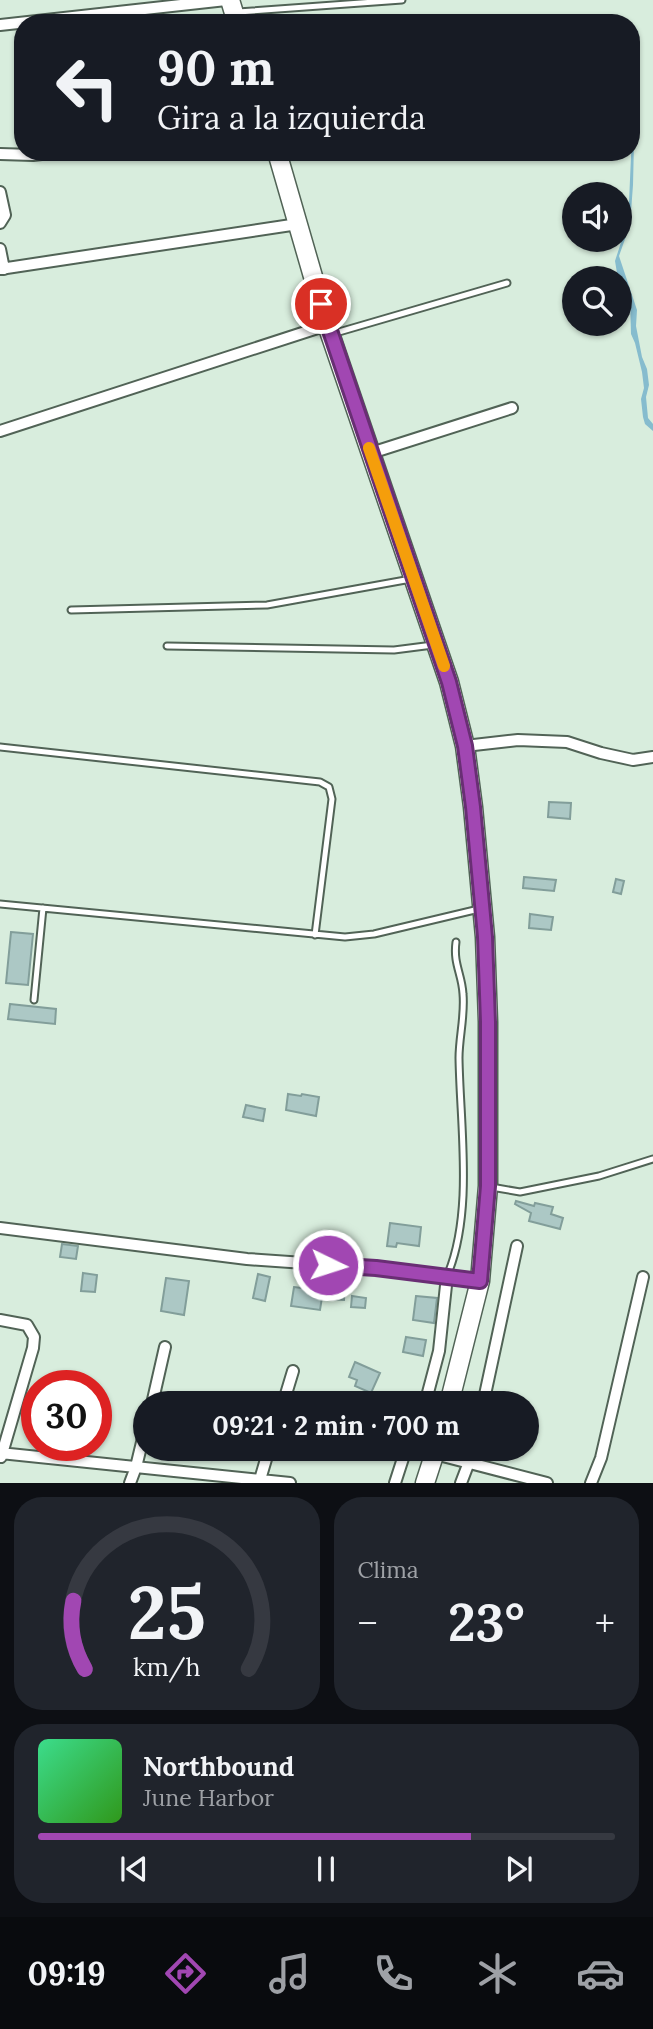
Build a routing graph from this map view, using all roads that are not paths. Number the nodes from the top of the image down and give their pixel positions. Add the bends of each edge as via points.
1 (402, 0) edge
2 (387, 1) edge
3 (232, 9) edge
4 (160, 14) edge
5 (280, 161) edge
6 (0, 192) edge
7 (0, 223) edge
8 (298, 224) junction
9 (0, 249) edge
10 (2, 269) edge
11 (507, 283) dead end
12 (328, 330) junction
13 (512, 408) dead end
14 (0, 432) edge
15 (371, 453) junction
16 (414, 579) junction
17 (71, 610) dead end
18 (436, 644) junction
19 (167, 646) dead end
20 (465, 746) junction
21 (0, 747) edge
22 (653, 757) edge
23 (0, 904) edge
24 (43, 908) junction
25 (482, 908) junction
26 (315, 934) junction
27 (456, 942) dead end
28 (34, 1000) dead end
29 (653, 1158) edge
30 (488, 1186) junction
31 (0, 1228) edge
32 (517, 1245) dead end
33 (447, 1276) junction
34 (643, 1277) dead end
35 (480, 1281) junction
36 (0, 1320) edge
37 (166, 1348) dead end
38 (293, 1371) dead end
39 (155, 1391) edge
40 (287, 1391) edge
41 (428, 1391) edge
42 (452, 1391) edge
43 (487, 1391) edge
44 (1, 1455) edge
45 (137, 1461) edge
46 (265, 1461) edge
47 (402, 1461) edge
48 (432, 1461) edge
49 (466, 1461) edge
50 (469, 1462) junction
51 (136, 1467) junction
52 (259, 1481) edge
53 (130, 1483) edge
54 (290, 1483) edge
55 (395, 1483) edge
56 (425, 1483) edge
57 (461, 1483) edge
58 (547, 1483) edge
59 (591, 1483) edge

1 - 2 lane
2 - 3 lane
3 - 4 street
5 - 8 main road
6 - 7 street via 5,215
8 - 10 street
8 - 12 main road
9 - 10 street
11 - 12 lane
12 - 14 street
12 - 15 main road
13 - 15 street
15 - 16 main road
16 - 17 lane via 268,605
16 - 18 main road
18 - 19 lane via 394,650
18 - 20 main road
20 - 22 street via 518,740 567,742 633,760
20 - 25 main road
21 - 26 lane via 320,782 329,788 332,799
23 - 24 lane
24 - 26 lane
24 - 28 lane
25 - 26 lane via 374,934
25 - 30 main road via 488,1022
27 - 33 lane via 454,954 463,993 459,1054 462,1198 459,1241
29 - 30 lane via 599,1176 520,1192
30 - 35 main road
31 - 33 street via 247,1259
32 - 43 street
33 - 35 street
33 - 41 street via 439,1351
34 - 59 street via 601,1458
35 - 42 main road
36 - 44 street via 27,1325 34,1337
37 - 39 street
38 - 40 street
44 - 51 street
45 - 51 street
46 - 52 street
47 - 55 street
48 - 56 main road
49 - 50 street
50 - 57 street
50 - 58 street
51 - 52 street
51 - 53 street
52 - 54 street

